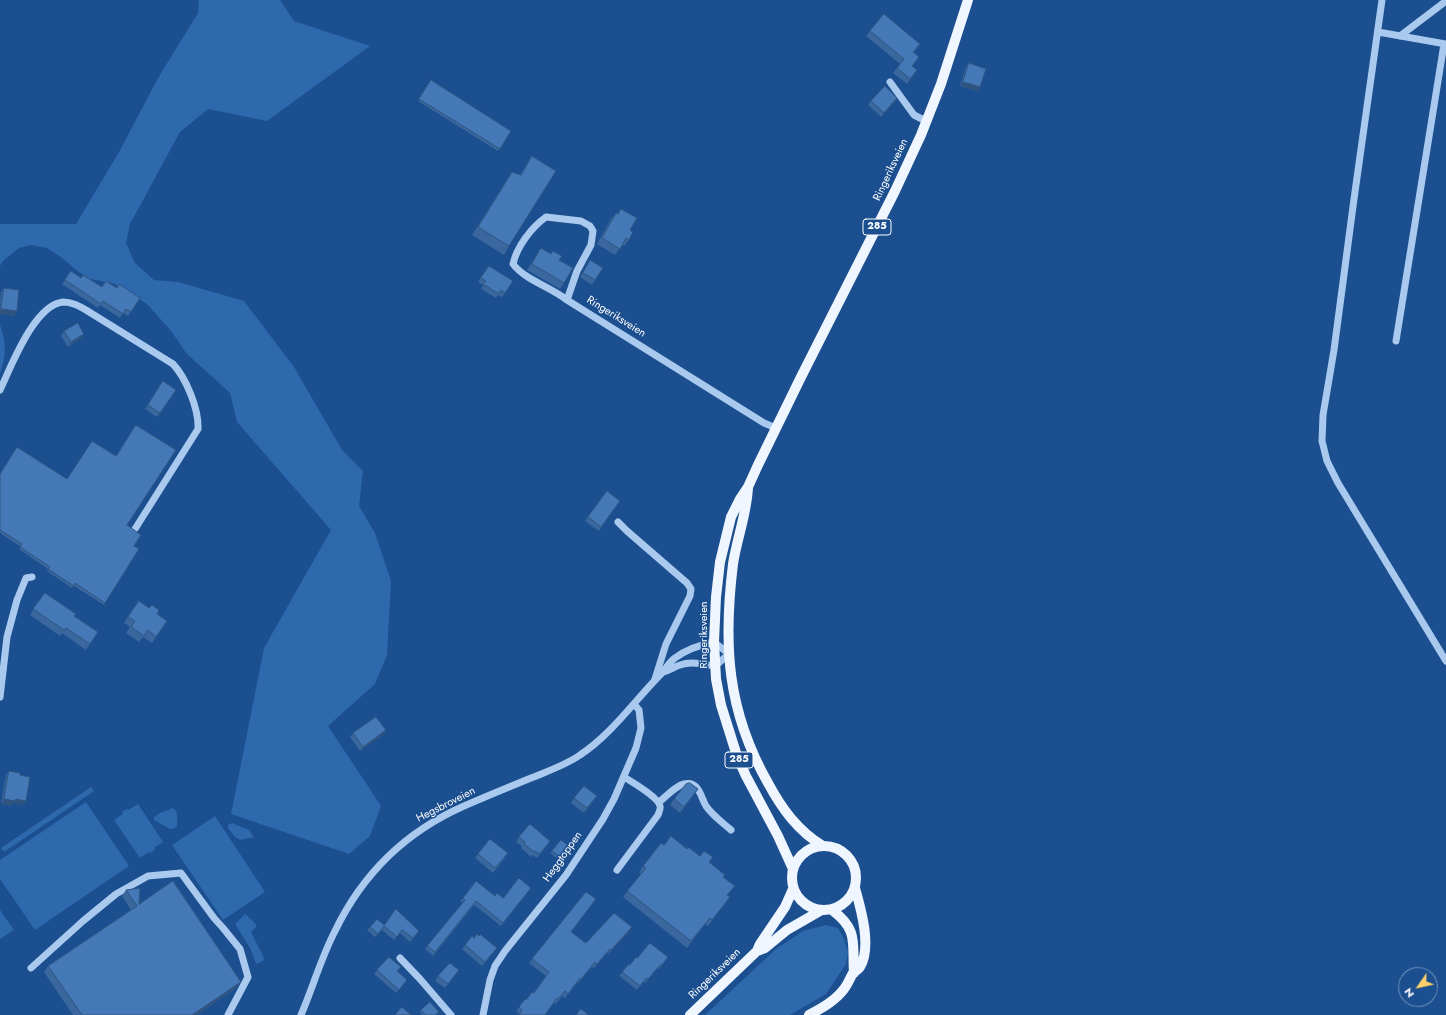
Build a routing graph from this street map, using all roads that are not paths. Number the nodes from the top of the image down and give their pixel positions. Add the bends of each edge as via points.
1 (968, 0) edge
2 (1382, 0) edge
3 (1446, 1) edge
4 (1378, 32) junction
5 (1400, 36) junction
6 (1445, 44) edge
7 (890, 82) dead end
8 (926, 121) junction
9 (567, 300) junction
10 (1396, 341) dead end
11 (0, 390) edge
12 (776, 428) junction
13 (748, 487) junction
14 (618, 522) dead end
15 (135, 529) edge
16 (32, 577) dead end
17 (714, 642) junction
18 (729, 654) junction
19 (1446, 661) edge
20 (2, 663) edge
21 (715, 666) junction
22 (663, 672) junction
23 (655, 679) junction
24 (0, 697) edge
25 (634, 704) junction
26 (624, 777) junction
27 (658, 802) junction
28 (731, 830) dead end
29 (823, 846) junction
30 (793, 869) junction
31 (617, 870) dead end
32 (855, 888) junction
33 (794, 889) junction
34 (820, 910) junction
35 (832, 910) junction
36 (757, 951) junction
37 (400, 958) dead end
38 (31, 968) dead end
39 (854, 973) junction
40 (228, 1015) edge
41 (301, 1015) edge
42 (451, 1015) edge
43 (483, 1015) edge
44 (690, 1015) edge
45 (809, 1015) edge

1 - 8 main road, Ringeriksveien / 285
2 - 4 street
3 - 5 street
4 - 5 street
4 - 19 street via 1324,409 1322,441 1327,461 1338,483
5 - 6 street
6 - 10 street
7 - 8 street via 914,115
8 - 12 main road, Ringeriksveien / 285 via 891,198
9 - 9 street, Ringeriksveien via 513,264 530,232 546,217 581,221 593,231 591,245
9 - 12 street, Ringeriksveien via 764,423
11 - 15 street via 30,329 45,311 62,302 75,304 86,310 173,364 184,381 197,413 198,429
12 - 13 main road, Ringeriksveien / 285
13 - 17 main road, Ringeriksveien / 285 via 731,517 720,562
13 - 18 main road, Ringeriksveien / 285 via 733,564
14 - 23 street via 691,589 666,644
16 - 20 street via 26,578 13,612
17 - 18 street
17 - 21 main road, Ringeriksveien / 285
17 - 22 street, Hegsbroveien via 684,652 674,658
18 - 21 street
18 - 29 main road, Ringeriksveien / 285 via 736,704 758,765 780,804 795,823
20 - 24 street
21 - 22 street, Hegsbroveien via 682,664
21 - 30 main road, Ringeriksveien / 285 via 721,705 737,756
22 - 23 street, Hegsbroveien
23 - 25 street, Hegsbroveien
25 - 26 street, Heggtoppen via 639,710 640,734
25 - 41 street, Hegsbroveien via 600,739 580,755 551,770 453,811 403,842 391,853 369,876 346,907
26 - 27 street
26 - 43 street, Heggtoppen via 603,819 566,875 505,951 496,966 490,980
27 - 28 street via 678,786 688,783 701,791 706,806
27 - 31 street via 661,807 658,815
29 - 30 main road via 804,852
29 - 32 main road, 285 via 835,848 849,857 856,872
30 - 33 main road, 285 via 791,881
32 - 35 main road via 846,902
32 - 39 main road via 865,939 860,967
33 - 34 main road via 805,904
33 - 36 main road, Ringeriksveien / 285
34 - 35 main road
34 - 36 main road, Ringeriksveien / 285
35 - 39 main road via 848,925 852,934
36 - 44 main road, Ringeriksveien / 285
37 - 42 street
38 - 40 street via 116,894 148,876 182,873 240,949 248,977
39 - 45 main road via 838,996

